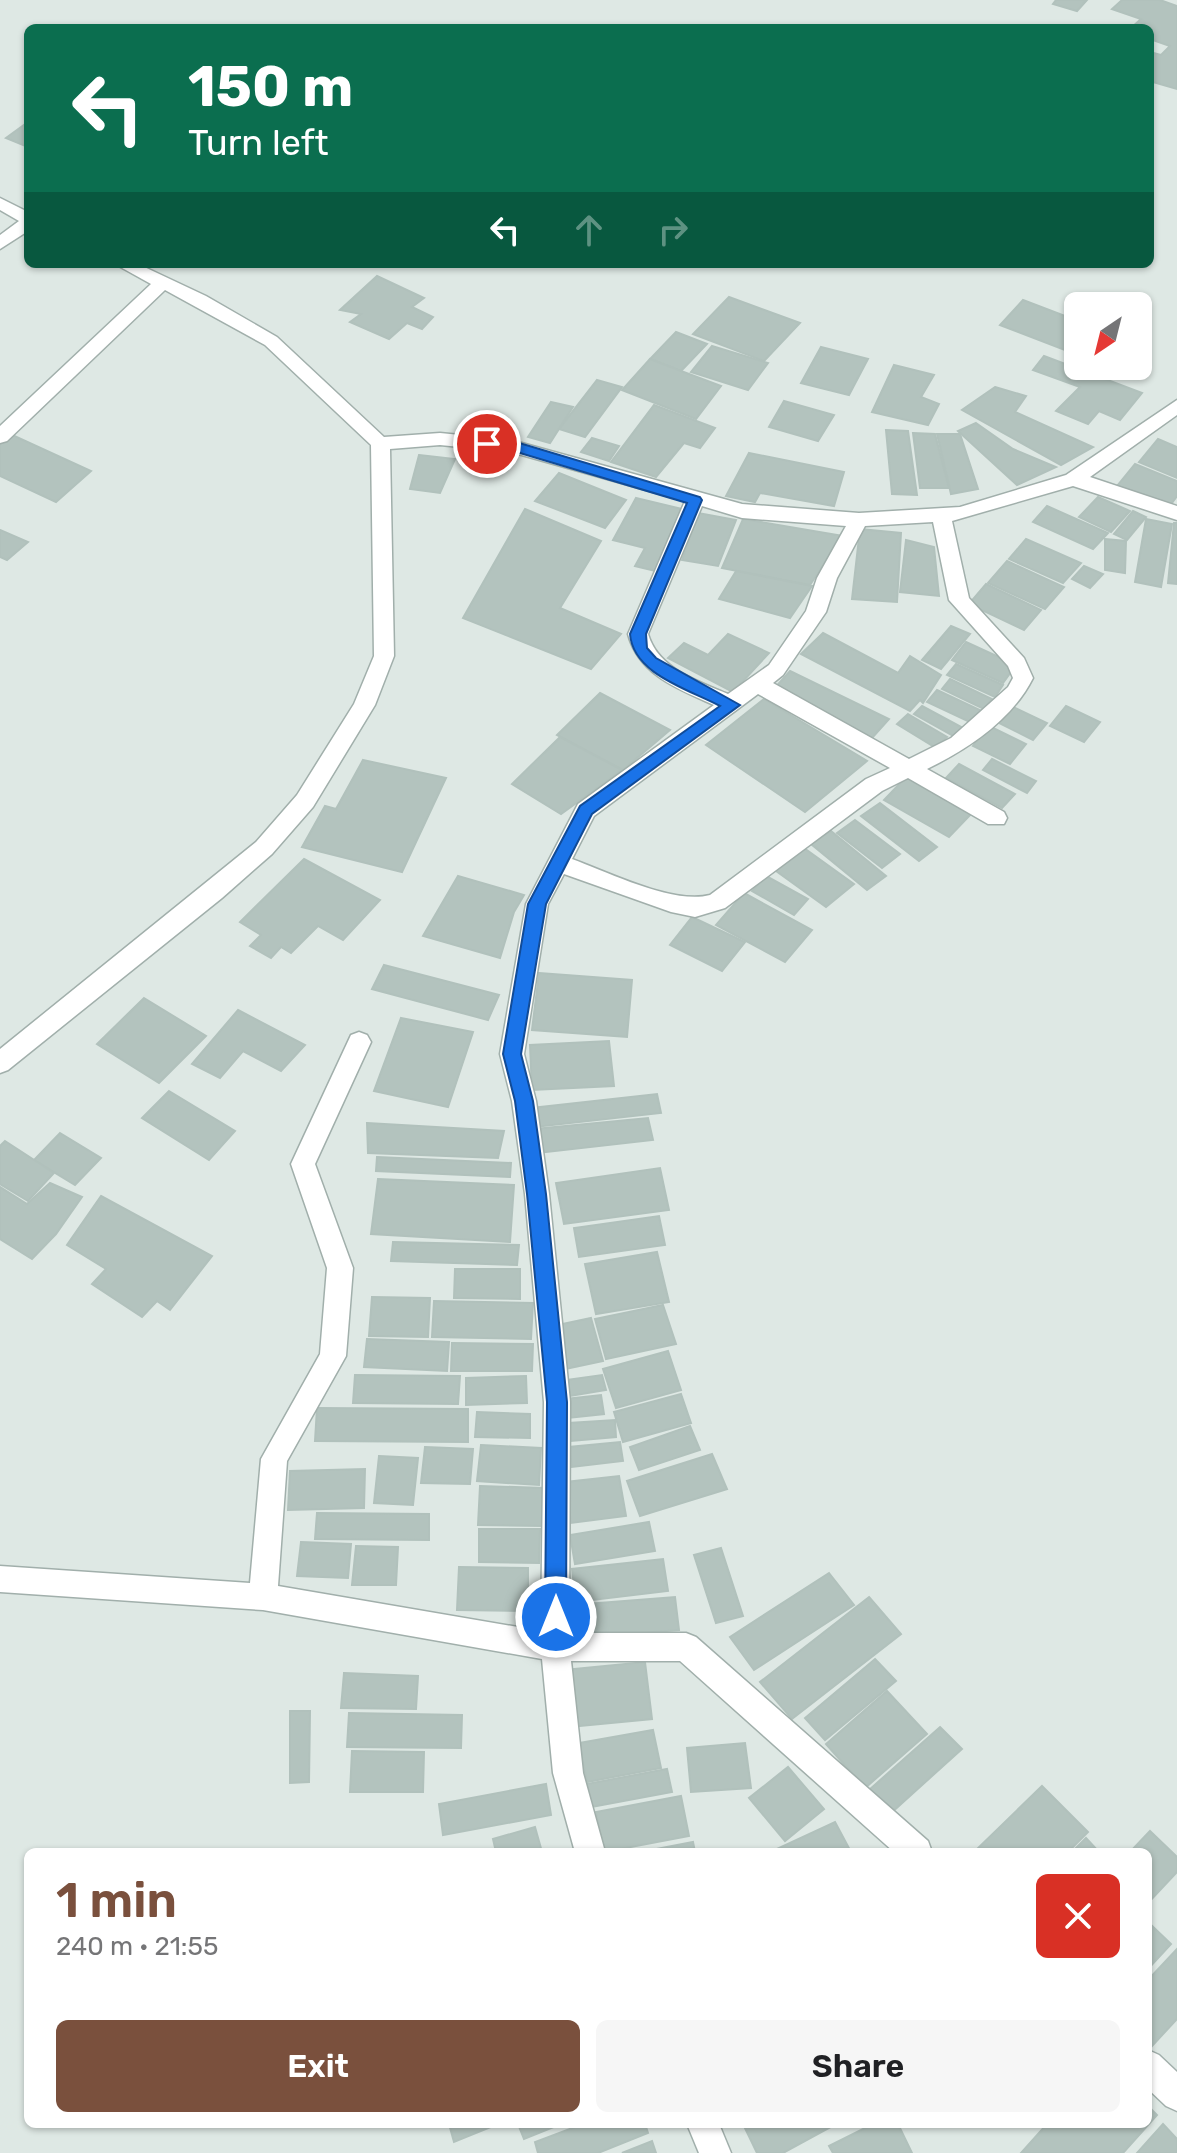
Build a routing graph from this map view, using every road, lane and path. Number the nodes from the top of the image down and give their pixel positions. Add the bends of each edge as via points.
1 (0, 203) edge
2 (24, 218) edge
3 (24, 223) edge
4 (0, 244) edge
5 (133, 268) edge
6 (163, 282) junction
7 (1177, 406) edge
8 (0, 437) edge
9 (380, 443) junction
10 (1073, 480) junction
11 (695, 500) junction
12 (1177, 513) edge
13 (941, 515) junction
14 (859, 520) junction
15 (758, 684) junction
16 (732, 705) junction
17 (905, 768) junction
18 (996, 818) dead end
19 (558, 863) junction
20 (359, 1042) dead end
21 (0, 1063) edge
22 (0, 1579) edge
23 (263, 1597) junction
24 (555, 1647) junction
25 (589, 1848) edge
26 (912, 1848) edge
27 (1152, 2070) edge
28 (1177, 2095) edge
29 (705, 2128) edge
30 (715, 2153) edge

1 - 2 street
3 - 4 street
5 - 6 street
6 - 8 street
6 - 9 street via 271,341
7 - 10 street
9 - 11 street via 440,439 511,446
9 - 21 street via 384,656 357,717 305,801 264,848
10 - 12 street
10 - 13 street via 961,514
11 - 14 street via 742,511
11 - 16 street via 638,634 639,649 650,662
13 - 14 street
13 - 17 street via 959,600 1017,663 1023,678 1016,692 959,744
14 - 15 street via 827,578 816,612 776,670
15 - 16 street
15 - 17 street
16 - 19 street via 586,810
17 - 18 street
17 - 19 street via 874,785 717,902 695,908 671,903
19 - 24 street via 537,904 512,1054 535,1179 557,1402
20 - 23 street via 303,1164 340,1268 333,1356 274,1459
22 - 23 street
23 - 24 street
24 - 25 street via 568,1773
24 - 26 street via 686,1647
27 - 28 street
29 - 30 street

